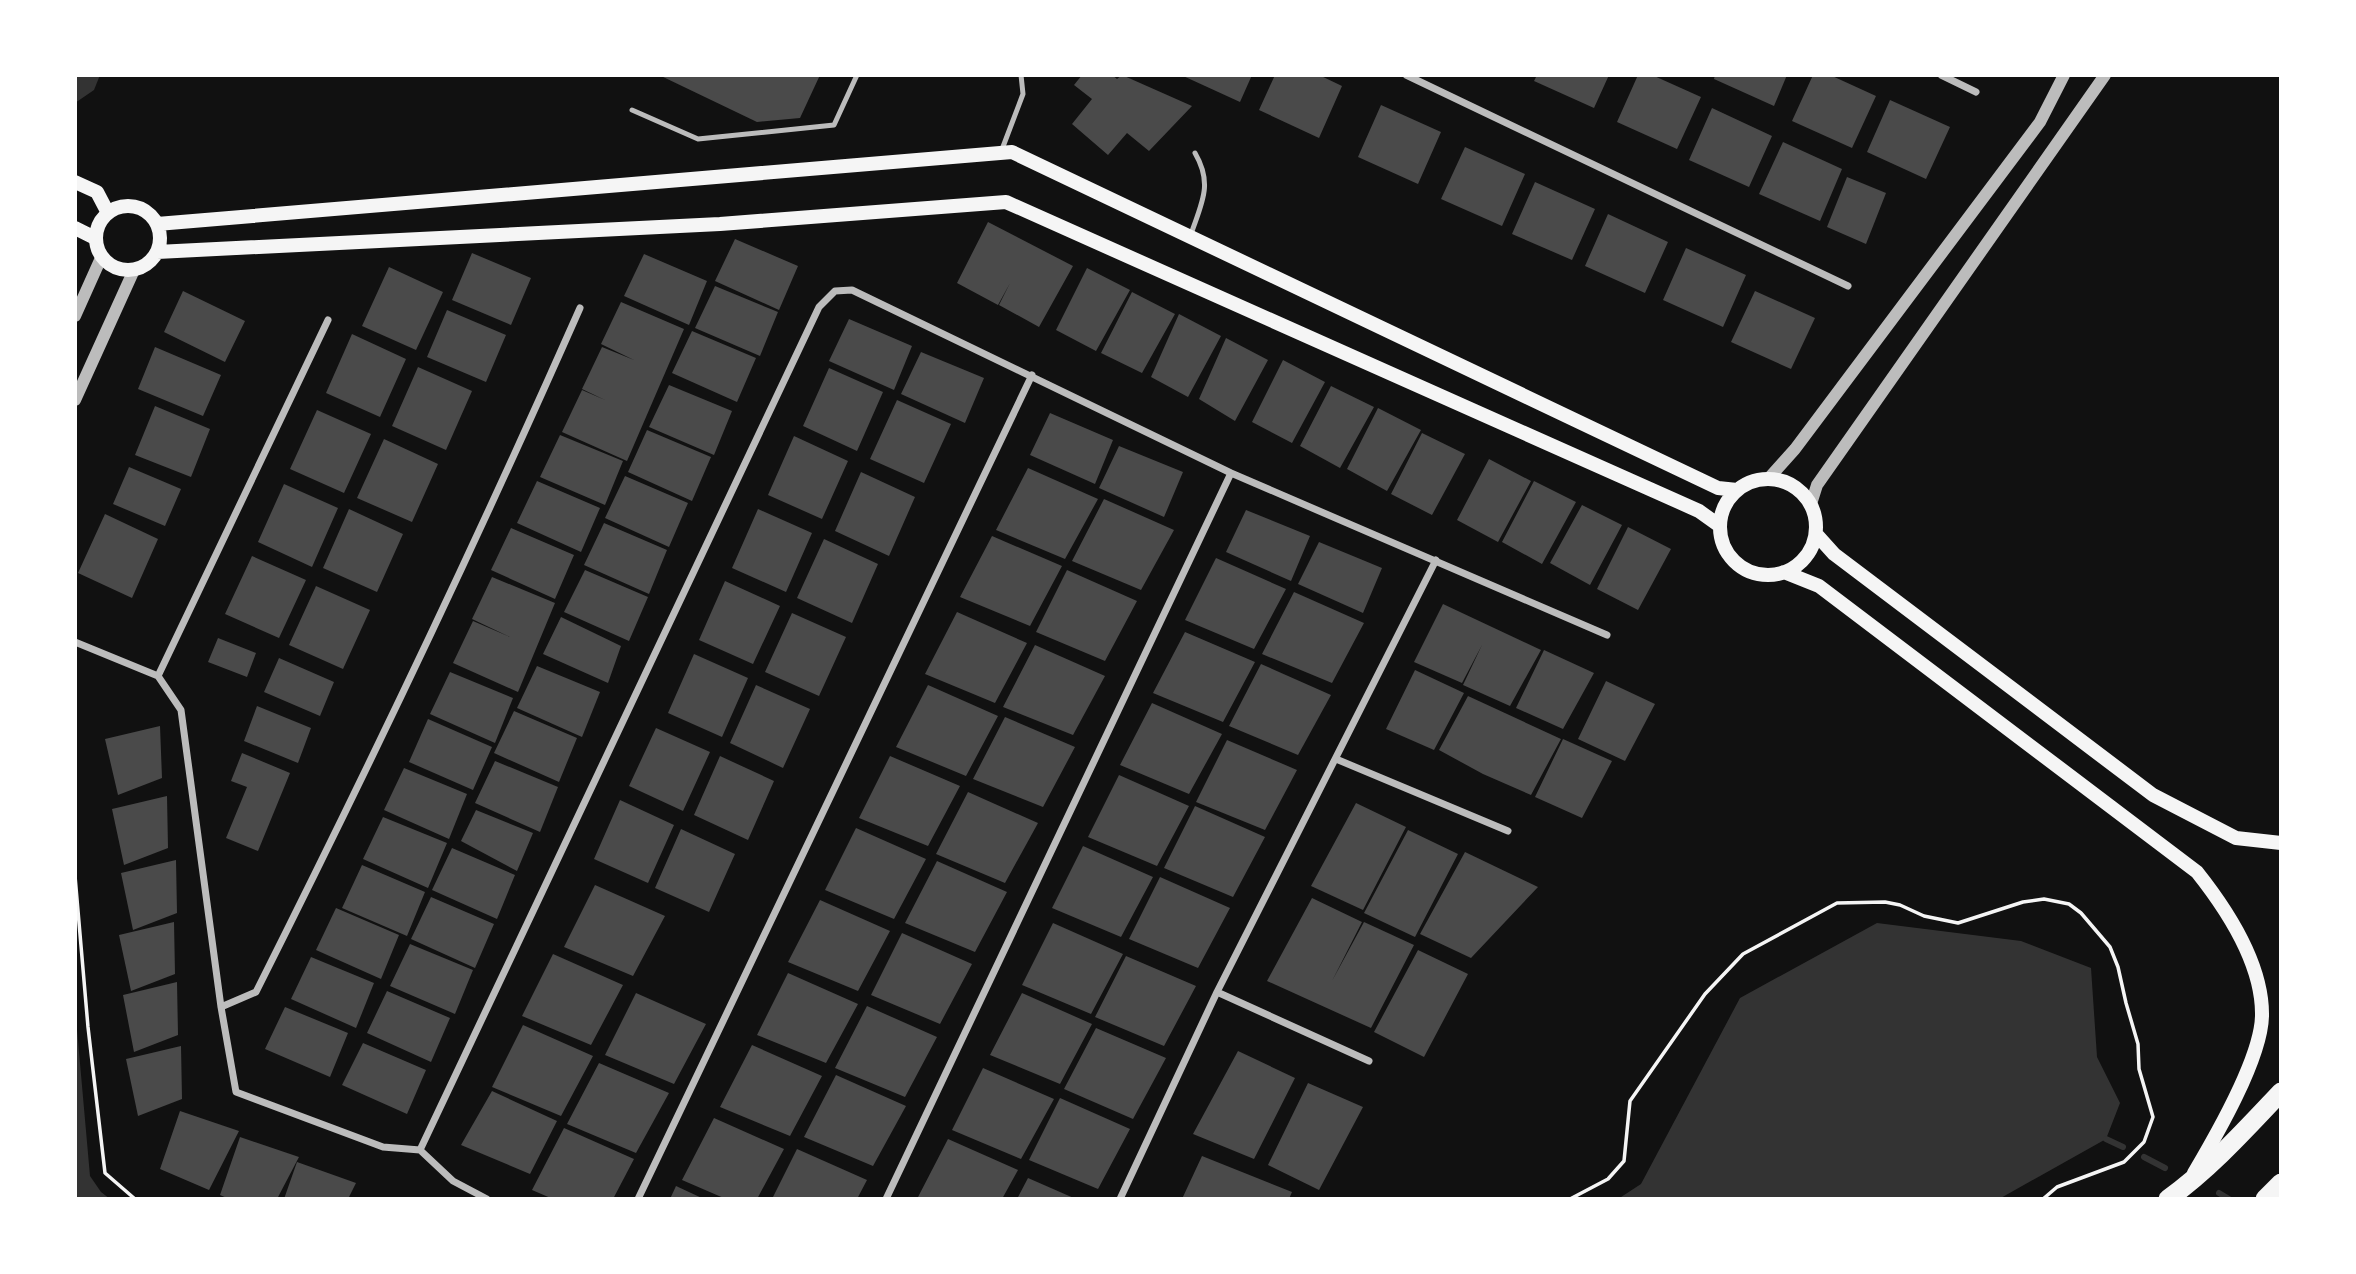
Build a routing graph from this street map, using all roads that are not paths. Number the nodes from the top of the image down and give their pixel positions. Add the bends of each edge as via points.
1 (857, 75) edge
2 (1021, 75) edge
3 (1406, 75) edge
4 (1941, 75) edge
5 (2064, 75) edge
6 (2105, 75) edge
7 (1976, 92) dead end
8 (632, 110) dead end
9 (1001, 152) junction
10 (1195, 153) dead end
11 (75, 182) edge
12 (108, 213) junction
13 (157, 224) junction
14 (75, 228) edge
15 (1190, 237) junction
16 (95, 238) junction
17 (157, 252) junction
18 (102, 258) junction
19 (134, 270) junction
20 (1848, 286) dead end
21 (580, 308) dead end
22 (75, 316) edge
23 (328, 320) dead end
24 (1032, 375) junction
25 (75, 400) edge
26 (1231, 472) junction
27 (1769, 478) junction
28 (1737, 490) junction
29 (1811, 504) junction
30 (1720, 526) junction
31 (1816, 534) junction
32 (1436, 560) junction
33 (1784, 572) junction
34 (1607, 635) dead end
35 (75, 642) edge
36 (158, 676) junction
37 (1336, 759) junction
38 (1508, 831) dead end
39 (2281, 843) edge
40 (1217, 992) junction
41 (221, 1007) junction
42 (1369, 1061) dead end
43 (2281, 1092) edge
44 (420, 1150) junction
45 (2281, 1183) edge
46 (2186, 1186) junction
47 (487, 1199) edge
48 (638, 1199) edge
49 (886, 1199) edge
50 (1120, 1199) edge
51 (2168, 1199) edge
52 (2265, 1199) edge

1 - 8 lane via 834,125 698,139
2 - 9 lane via 1023,94
3 - 20 street
4 - 7 street
5 - 27 street via 2040,122 1796,449
6 - 29 street via 1817,485
9 - 13 main road
9 - 15 main road via 1012,152
10 - 15 lane via 1206,180
11 - 12 main road via 97,192
12 - 13 main road via 135,207
12 - 16 main road
13 - 17 main road
14 - 16 main road
15 - 28 main road via 1718,488
16 - 18 main road
17 - 19 main road
17 - 30 main road via 720,223 1006,202 1699,511
18 - 19 main road via 120,270
18 - 22 street
19 - 25 street
21 - 41 street via 502,484 256,992
23 - 36 street
24 - 26 street
24 - 44 street via 852,290 835,291 819,307
24 - 48 street
26 - 32 street
26 - 49 street
27 - 28 main road
27 - 29 main road via 1793,485
28 - 30 main road via 1728,500
29 - 31 main road
30 - 33 main road via 1729,555 1740,566 1754,573
31 - 33 main road via 1805,558
31 - 39 main road via 1834,554 2153,795 2236,838
32 - 34 street
32 - 37 street
33 - 46 main road via 1819,586 2197,872 2218,898 2247,948 2262,1017 2253,1058 2213,1142
35 - 36 street
36 - 41 street via 181,710
37 - 38 street
37 - 40 street
40 - 42 street
40 - 50 street
41 - 44 street via 236,1092 383,1147
43 - 46 highway
44 - 47 street via 453,1181
45 - 52 highway
46 - 51 highway

